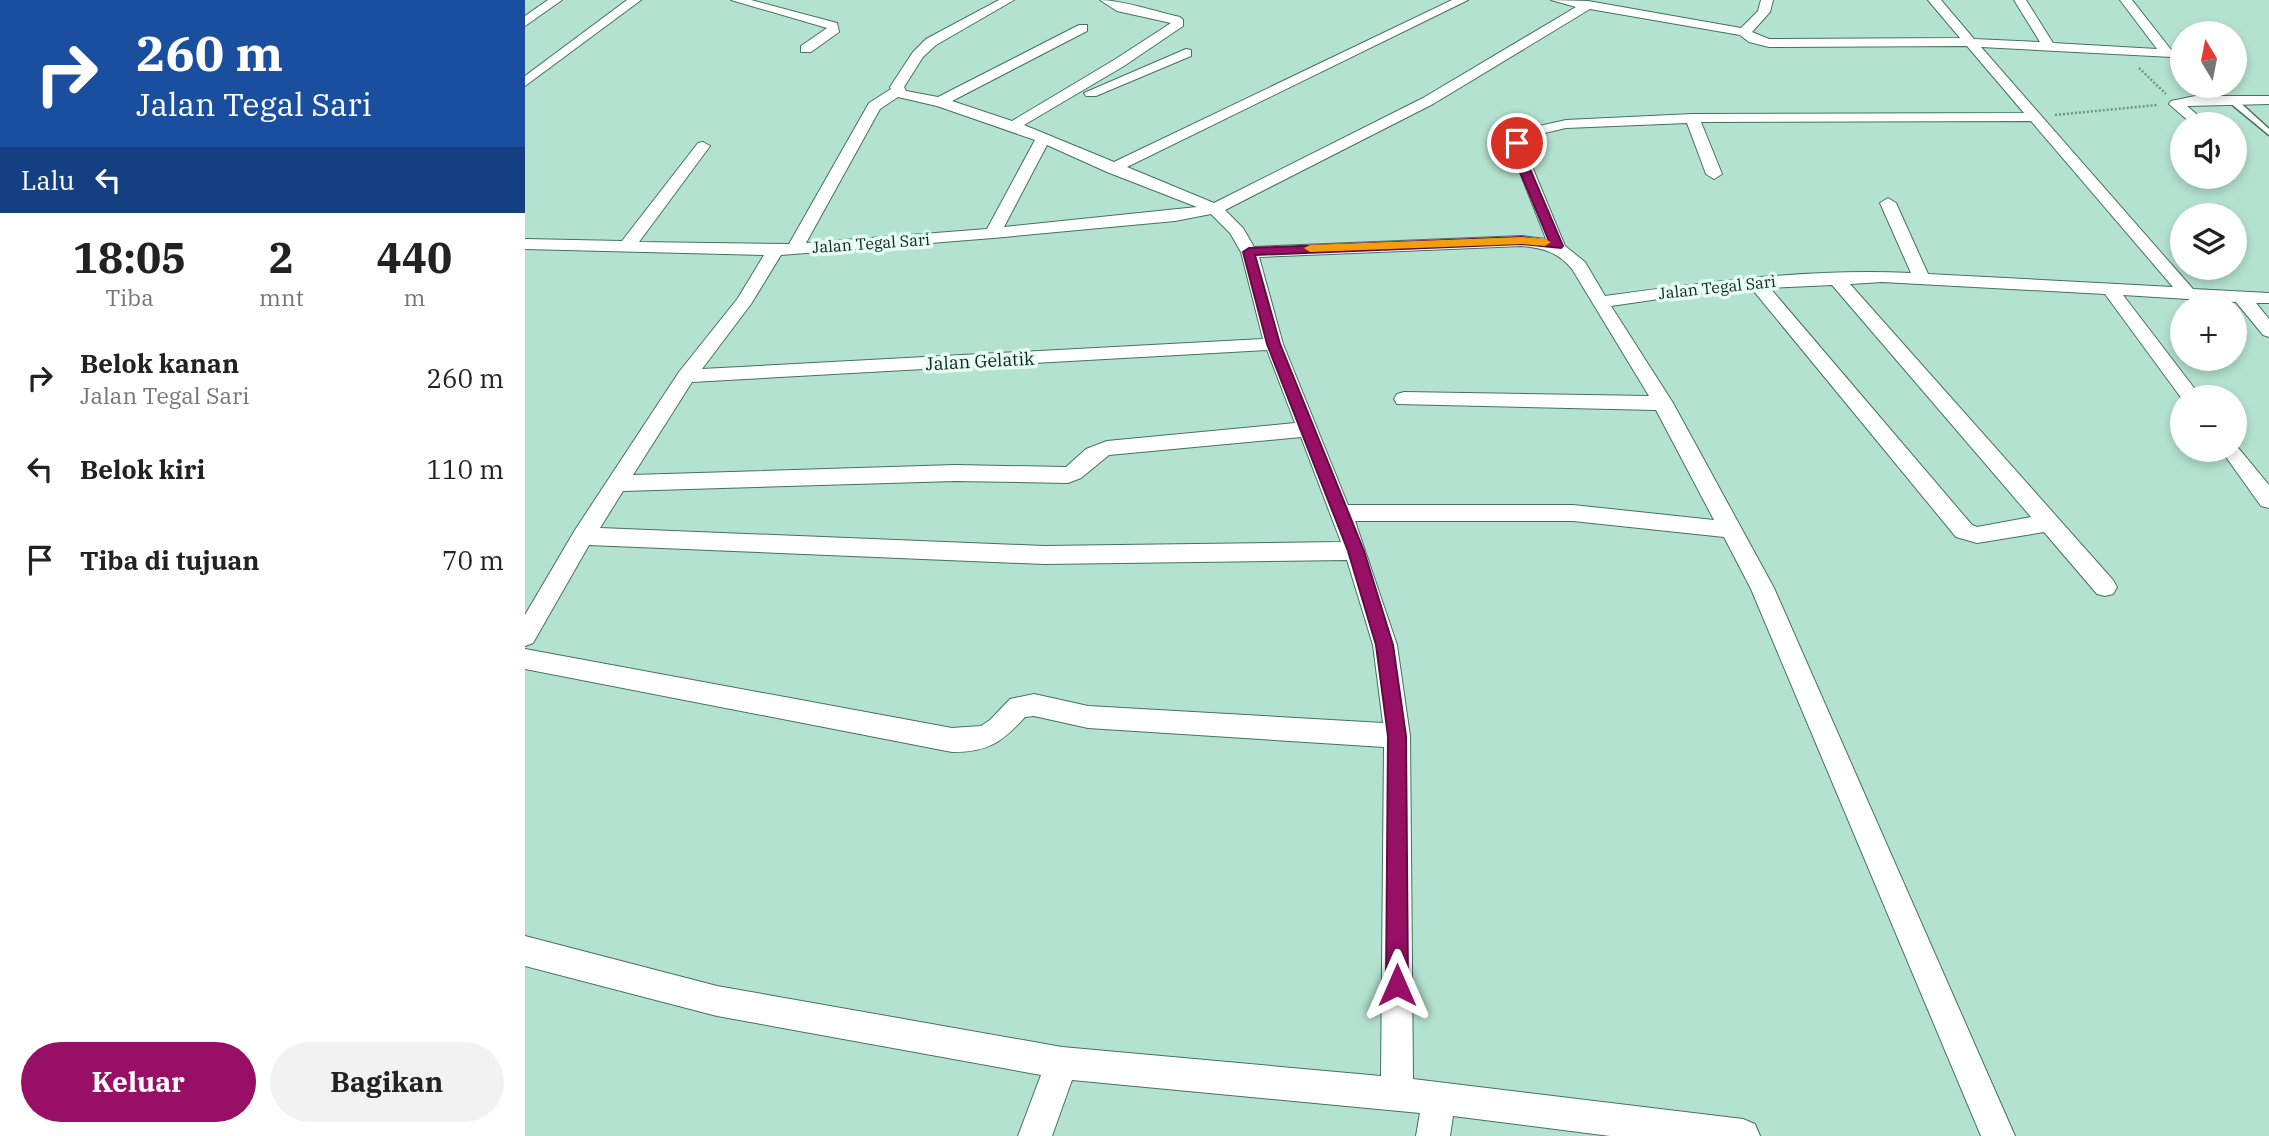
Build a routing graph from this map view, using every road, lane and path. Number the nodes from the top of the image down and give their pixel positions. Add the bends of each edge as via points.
1 (557, 0) edge
2 (635, 0) edge
3 (737, 0) edge
4 (1008, 0) edge
5 (1105, 0) edge
6 (1462, 0) edge
7 (1557, 0) edge
8 (1563, 0) edge
9 (1767, 0) edge
10 (1934, 0) edge
11 (2020, 0) edge
12 (2126, 0) edge
13 (1588, 5) junction
14 (525, 22) edge
15 (1083, 28) dead end
16 (1744, 32) junction
17 (1968, 42) junction
18 (2050, 48) junction
19 (806, 49) dead end
20 (1186, 52) dead end
21 (2124, 53) junction
22 (525, 82) edge
23 (898, 91) junction
24 (2232, 100) junction
25 (2269, 100) edge
26 (940, 102) junction
27 (1051, 104) junction
28 (2176, 104) junction
29 (2186, 112) edge
30 (2035, 117) junction
31 (1692, 118) junction
32 (1013, 126) junction
33 (2269, 133) edge
34 (1044, 138) junction
35 (703, 146) dead end
36 (1112, 169) junction
37 (1714, 174) dead end
38 (1888, 203) dead end
39 (1215, 209) junction
40 (993, 233) junction
41 (525, 244) edge
42 (1557, 246) junction
43 (626, 248) junction
44 (785, 249) junction
45 (1249, 252) junction
46 (1921, 277) junction
47 (1835, 278) junction
48 (1755, 282) junction
49 (2111, 291) junction
50 (2170, 294) edge
51 (2188, 294) edge
52 (2247, 297) edge
53 (2269, 298) edge
54 (1600, 302) junction
55 (2247, 303) edge
56 (2269, 331) edge
57 (1274, 344) junction
58 (686, 376) junction
59 (2182, 385) edge
60 (1404, 400) dead end
61 (1663, 403) junction
62 (1308, 429) junction
63 (2240, 462) edge
64 (618, 483) junction
65 (2269, 500) edge
66 (1341, 513) junction
67 (2048, 523) junction
68 (1732, 530) junction
69 (583, 536) junction
70 (1356, 551) junction
71 (2105, 587) dead end
72 (525, 636) edge
73 (525, 659) edge
74 (1397, 736) junction
75 (525, 951) edge
76 (1062, 1063) junction
77 (1397, 1096) junction
78 (1439, 1098) junction
79 (1035, 1136) edge
80 (1433, 1136) edge
81 (1743, 1136) edge
82 (1998, 1136) edge

1 - 14 street
2 - 22 street
3 - 19 street via 833,26 833,32
4 - 23 street via 931,42 918,55
5 - 27 street via 1179,23
6 - 36 street
7 - 8 street
8 - 13 street
9 - 16 street via 1764,12
10 - 17 street
11 - 18 street
12 - 21 street via 2168,52
13 - 16 street
13 - 39 street, Jalan Tegal Sari via 1428,101
15 - 26 street
16 - 17 street via 1769,43
17 - 18 street
17 - 30 street
18 - 21 street
20 - 27 street via 1106,87
21 - 28 path
23 - 26 street
23 - 44 street via 874,106
24 - 25 street
24 - 28 street
24 - 33 lane
26 - 32 street
27 - 32 street
28 - 29 street
28 - 30 path
30 - 31 street
30 - 51 street
31 - 37 street
31 - 42 street via 1566,124 1539,128 1521,138 1518,155
32 - 34 street
34 - 36 street
34 - 40 street
35 - 43 street
36 - 39 street
38 - 46 street
39 - 40 street, Jalan Tegal Sari
39 - 45 street via 1237,231
40 - 44 street, Jalan Tegal Sari
41 - 43 street, Jalan Tegal Sari
42 - 45 street via 1522,241
42 - 54 street via 1576,263
43 - 44 street, Jalan Tegal Sari
44 - 58 street
45 - 57 street
46 - 47 street, Jalan Tegal Sari
46 - 49 street, Jalan Tegal Sari
47 - 48 street, Jalan Tegal Sari
47 - 67 street
48 - 54 street, Jalan Tegal Sari
48 - 67 street via 1964,531 1977,535
49 - 50 street, Jalan Tegal Sari
49 - 59 street
52 - 53 street, Jalan Tegal Sari
54 - 61 street
55 - 56 street
57 - 58 street, Jalan Gelatik
57 - 62 street
58 - 64 street
60 - 61 street
61 - 68 street
62 - 64 street via 1107,448 1090,454 1076,472 1057,476 955,473
62 - 66 street
63 - 65 street
64 - 69 street
66 - 68 street via 1573,513
66 - 70 street
67 - 71 street
68 - 82 street via 1778,624
69 - 70 street via 1044,555
69 - 72 street
70 - 74 street via 1385,645
73 - 74 street via 961,740 986,737 1019,707 1034,705 1088,717
74 - 77 street
75 - 76 street via 717,1001
76 - 77 street
76 - 79 street
77 - 78 street
78 - 80 street
78 - 81 street

